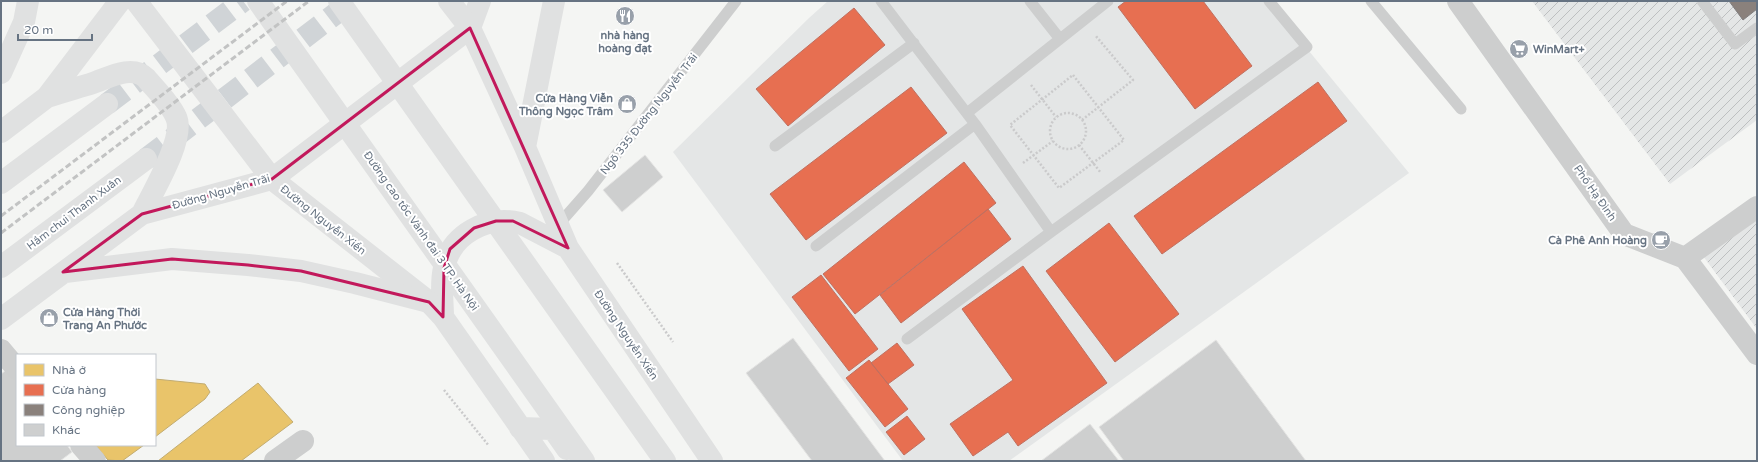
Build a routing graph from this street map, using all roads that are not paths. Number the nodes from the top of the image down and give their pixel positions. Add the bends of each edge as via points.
1 (28, 1) edge
2 (120, 1) edge
3 (136, 1) edge
4 (258, 1) edge
5 (339, 1) edge
6 (449, 1) edge
7 (480, 1) edge
8 (554, 1) edge
9 (736, 1) edge
10 (881, 1) edge
11 (1030, 1) edge
12 (1108, 1) edge
13 (1269, 1) edge
14 (1371, 1) edge
15 (1458, 1) edge
16 (1702, 1) edge
17 (470, 28) junction
18 (1757, 28) edge
19 (1060, 39) junction
20 (914, 43) junction
21 (1, 73) edge
22 (47, 97) junction
23 (107, 104) tunnel mouth
24 (1461, 109) dead end
25 (967, 113) junction
26 (975, 124) junction
27 (1, 132) edge
28 (775, 146) dead end
29 (525, 147) junction
30 (146, 159) tunnel mouth
31 (272, 180) junction
32 (1, 184) edge
33 (1757, 207) edge
34 (142, 214) junction
35 (559, 224) junction
36 (1051, 232) junction
37 (816, 246) dead end
38 (568, 248) junction
39 (1685, 258) junction
40 (1, 267) edge
41 (63, 272) junction
42 (436, 310) junction
43 (1, 318) edge
44 (908, 339) dead end
45 (1, 350) edge
46 (1757, 354) edge
47 (16, 368) edge
48 (520, 428) junction
49 (303, 441) dead end
50 (82, 446) edge
51 (95, 461) edge
52 (275, 461) edge
53 (544, 461) edge
54 (575, 461) edge
55 (584, 461) edge
56 (665, 461) edge
57 (712, 461) edge

1 - 21 main road via 24,22
2 - 22 main road
3 - 31 main road, Đường Nguyễn Xiển
4 - 55 main road, Đường cao tốc Vành đai 3 TP. Hà Nội
5 - 56 main road
6 - 17 main road, Đường Nguyễn Xiển
7 - 17 main road
8 - 29 main road
9 - 35 lane, Ngõ 335 Đường Nguyễn Trãi via 588,191
10 - 20 lane
11 - 19 lane
12 - 19 lane
13 - 36 lane via 1307,47
14 - 24 lane
15 - 39 street, Phố Hạ Đình via 1624,234
16 - 18 lane via 1735,44
17 - 29 main road, Đường Nguyễn Xiển
17 - 31 main road, Đường Nguyễn Trãi
19 - 25 lane
20 - 25 lane
20 - 28 lane
22 - 27 main road
22 - 34 main road via 113,75 134,73 145,76 177,118 179,126 178,137
23 - 32 main road
25 - 26 lane
26 - 36 lane
26 - 37 lane
29 - 35 main road, Đường Nguyễn Xiển
30 - 40 main road, Hầm chui Thanh Xuân
31 - 34 main road, Đường Nguyễn Trãi
31 - 42 main road, Đường Nguyễn Xiển
33 - 39 street
34 - 41 main road, Đường Nguyễn Trãi
35 - 38 main road, Đường Nguyễn Xiển
36 - 44 lane
38 - 42 main road via 513,221 496,221 474,228 453,246 447,257
38 - 57 main road, Đường Nguyễn Xiển
39 - 46 street
41 - 42 main road via 172,259 248,265 301,271 355,283
41 - 43 main road, Đường Nguyễn Trãi
42 - 48 main road, Đường Nguyễn Xiển
45 - 47 street
48 - 53 main road, Đường Nguyễn Xiển
48 - 54 main road via 553,429
49 - 52 street
50 - 51 street

